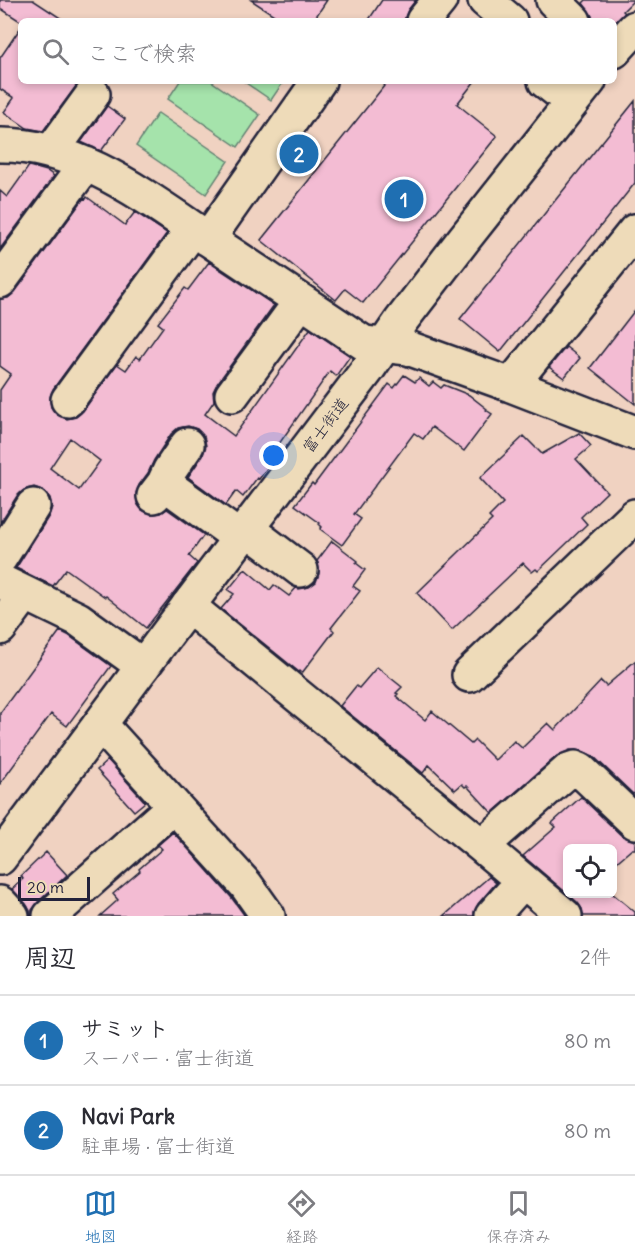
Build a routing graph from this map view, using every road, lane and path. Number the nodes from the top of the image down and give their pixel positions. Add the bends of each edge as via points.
1 (440, 0) edge
2 (485, 0) edge
3 (554, 0) edge
4 (425, 18) edge
5 (506, 18) edge
6 (571, 18) edge
7 (635, 28) edge
8 (617, 48) edge
9 (317, 84) edge
10 (564, 84) edge
11 (582, 87) edge
12 (93, 94) dead end
13 (0, 145) edge
14 (51, 152) junction
15 (86, 164) junction
16 (635, 231) edge
17 (200, 234) junction
18 (0, 281) edge
19 (301, 301) junction
20 (385, 346) junction
21 (511, 385) junction
22 (232, 395) dead end
23 (68, 401) dead end
24 (635, 433) edge
25 (188, 445) dead end
26 (33, 506) dead end
27 (635, 516) edge
28 (244, 534) junction
29 (0, 558) edge
30 (301, 570) dead end
31 (13, 587) edge
32 (188, 606) junction
33 (0, 628) edge
34 (143, 666) junction
35 (469, 675) dead end
36 (100, 724) junction
37 (174, 806) junction
38 (635, 822) edge
39 (482, 846) junction
40 (0, 858) edge
41 (523, 881) junction
42 (0, 903) edge
43 (12, 916) edge
44 (50, 916) edge
45 (268, 916) edge
46 (492, 916) edge
47 (565, 916) edge

1 - 4 street
2 - 5 street
3 - 6 street
7 - 8 street
9 - 17 street
10 - 11 street
11 - 20 street, 富士街道
12 - 14 street
13 - 14 street
14 - 15 street
15 - 17 street via 139,192
15 - 18 street
16 - 21 street
17 - 19 street
17 - 23 street
19 - 20 street via 364,343
19 - 22 street
20 - 21 street via 408,348
20 - 28 street, 富士街道
21 - 24 street
25 - 28 street via 159,490
26 - 29 street
27 - 35 street
28 - 30 street
28 - 32 street, 富士街道
31 - 33 street
31 - 34 street via 78,619
32 - 34 street, 富士街道
32 - 39 street
34 - 36 street, 富士街道
36 - 37 street
36 - 40 street, 富士街道
37 - 44 street
37 - 45 street via 246,885
38 - 39 street via 575,768
39 - 41 street
41 - 46 street
41 - 47 street
42 - 43 street

